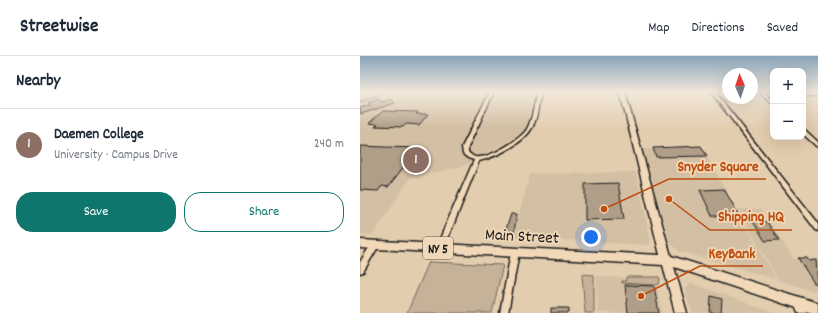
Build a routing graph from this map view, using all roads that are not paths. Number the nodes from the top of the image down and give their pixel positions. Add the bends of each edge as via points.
1 (486, 104) edge
2 (536, 104) edge
3 (625, 104) edge
4 (722, 104) edge
5 (806, 134) edge
6 (818, 145) edge
7 (477, 159) junction
8 (818, 228) edge
9 (360, 244) edge
10 (375, 245) junction
11 (440, 248) junction
12 (515, 252) junction
13 (667, 260) junction
14 (360, 269) edge
15 (797, 302) junction
16 (818, 309) edge
17 (504, 313) edge
18 (681, 313) edge
19 (803, 313) edge

1 - 7 street via 465,147 469,157
2 - 7 street via 528,131 491,155
3 - 13 main road
4 - 8 street
5 - 6 street
7 - 11 street
9 - 10 main road, Main Street / NY 5
10 - 11 main road, Main Street / NY 5
10 - 14 street
11 - 12 main road, Main Street / NY 5
12 - 13 main road, Main Street / NY 5
12 - 17 street
13 - 15 main road, Main Street / NY 5
13 - 18 main road
15 - 16 main road, Main Street / NY 5
15 - 19 street

